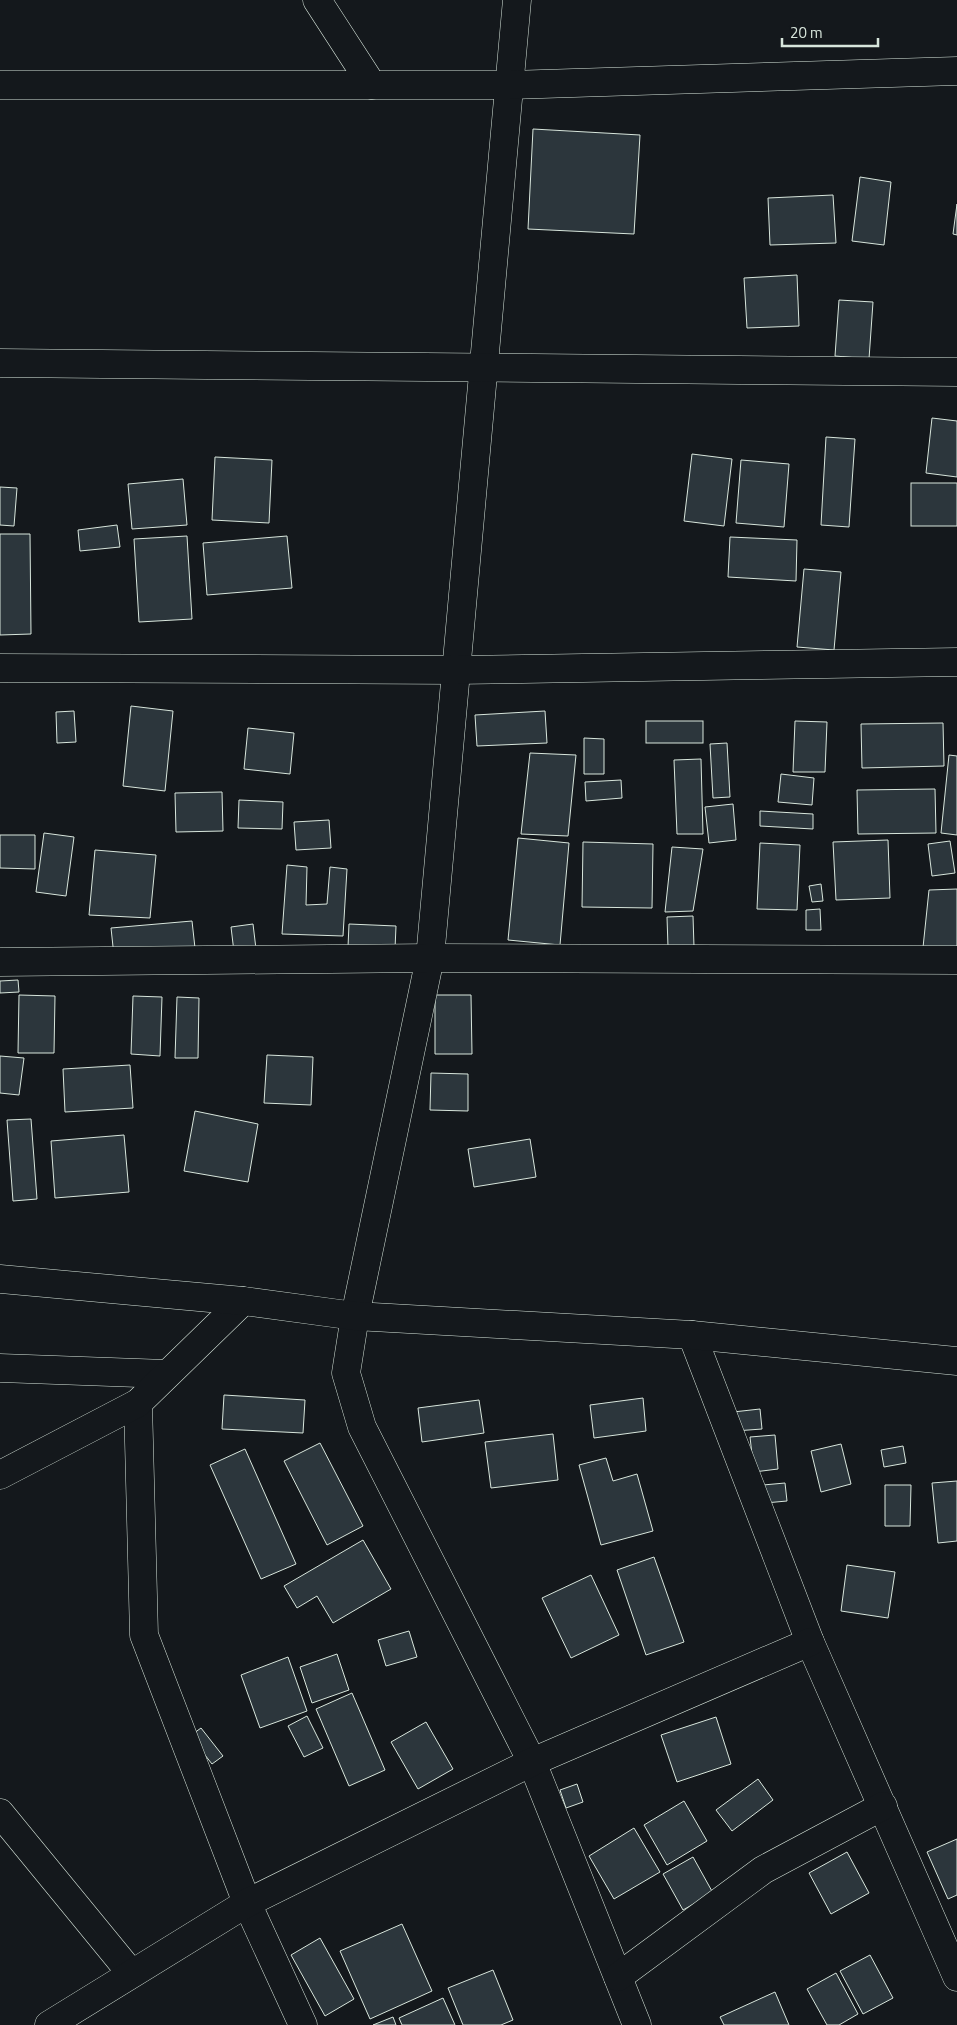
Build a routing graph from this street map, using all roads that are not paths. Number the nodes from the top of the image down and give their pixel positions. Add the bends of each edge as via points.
1 (317, 0) edge
2 (518, 0) edge
3 (957, 70) edge
4 (0, 85) edge
5 (372, 85) junction
6 (510, 86) junction
7 (0, 363) edge
8 (484, 367) junction
9 (957, 372) edge
10 (957, 662) edge
11 (0, 668) edge
12 (456, 670) junction
13 (430, 958) junction
14 (957, 960) edge
15 (0, 962) edge
16 (0, 1279) edge
17 (243, 1301) junction
18 (355, 1316) junction
19 (692, 1335) junction
20 (957, 1361) edge
21 (0, 1368) edge
22 (166, 1374) junction
23 (138, 1403) junction
24 (0, 1475) edge
25 (810, 1642) junction
26 (532, 1762) junction
27 (883, 1806) junction
28 (0, 1813) edge
29 (247, 1902) junction
30 (131, 1973) junction
31 (618, 1977) junction
32 (957, 1977) edge
33 (49, 2025) edge
34 (303, 2025) edge
35 (637, 2025) edge

1 - 5 main road
2 - 6 main road
3 - 6 main road
4 - 5 main road
5 - 6 main road
6 - 8 main road
7 - 8 main road
8 - 9 main road
8 - 12 main road
10 - 12 main road
11 - 12 main road
12 - 13 main road
13 - 14 main road
13 - 15 main road
13 - 18 main road
16 - 17 main road
17 - 18 main road
17 - 22 main road
18 - 19 main road
18 - 26 main road via 346,1373 362,1427
19 - 20 main road
19 - 25 main road
21 - 22 main road
22 - 23 main road
23 - 24 main road
23 - 29 main road via 144,1635
25 - 26 main road
25 - 27 main road
26 - 29 main road
26 - 31 main road
27 - 31 main road via 763,1870
27 - 32 main road
28 - 30 main road
29 - 30 main road
29 - 34 main road
30 - 33 main road
31 - 35 main road

